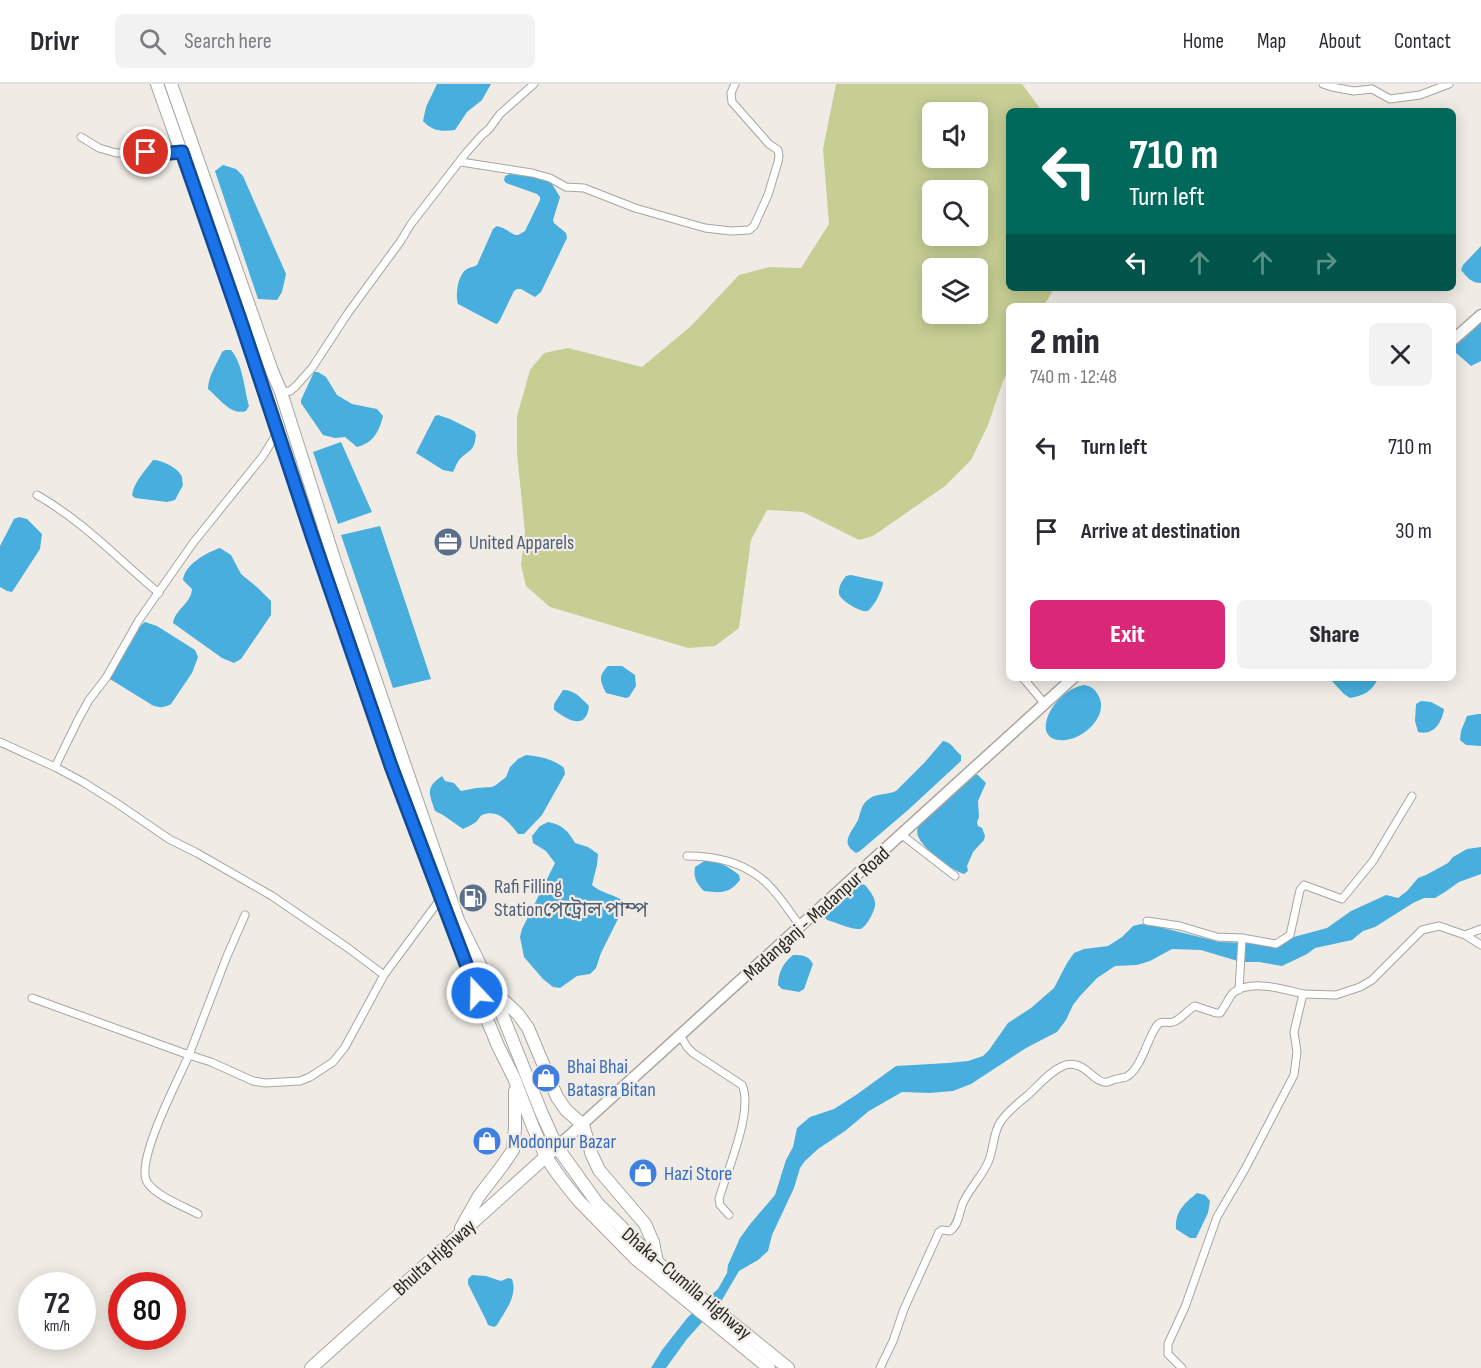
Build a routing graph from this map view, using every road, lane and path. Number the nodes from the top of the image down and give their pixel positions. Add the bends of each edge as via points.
1 (157, 84) edge
2 (171, 84) edge
3 (534, 84) edge
4 (735, 84) edge
5 (1323, 84) edge
6 (1449, 84) edge
7 (81, 136) dead end
8 (182, 152) junction
9 (461, 162) junction
10 (1481, 315) edge
11 (1456, 337) edge
12 (281, 392) junction
13 (278, 431) junction
14 (37, 495) dead end
15 (159, 593) junction
16 (1026, 681) edge
17 (1070, 681) edge
18 (1045, 704) junction
19 (0, 742) edge
20 (55, 767) junction
21 (1412, 796) dead end
22 (902, 835) junction
23 (687, 856) dead end
24 (955, 876) dead end
25 (441, 898) junction
26 (245, 915) dead end
27 (1147, 921) dead end
28 (801, 927) junction
29 (1481, 929) edge
30 (1465, 935) junction
31 (1242, 939) junction
32 (1481, 945) edge
33 (384, 975) junction
34 (492, 989) junction
35 (1239, 990) junction
36 (1303, 994) junction
37 (32, 998) dead end
38 (681, 1035) junction
39 (189, 1055) junction
40 (514, 1078) junction
41 (583, 1125) junction
42 (557, 1147) junction
43 (546, 1156) junction
44 (198, 1214) dead end
45 (729, 1215) dead end
46 (456, 1237) junction
47 (657, 1262) junction
48 (694, 1299) junction
49 (729, 1327) junction
50 (311, 1368) edge
51 (769, 1368) edge
52 (788, 1368) edge
53 (880, 1368) edge
54 (1182, 1368) edge

1 - 8 highway, Dhaka–Cumilla Highway
2 - 12 highway, Dhaka–Cumilla Highway
3 - 9 street via 500,114
4 - 9 street via 732,102 778,150 779,156 768,195 749,230 705,228 584,188 566,187 532,173
5 - 6 street via 1353,91 1372,89 1390,99 1420,95
7 - 8 street via 92,145 116,153
8 - 13 highway, Dhaka–Cumilla Highway
9 - 12 street via 411,224 312,368 290,391
10 - 11 main road
12 - 34 highway, Dhaka–Cumilla Highway via 336,566 425,814 458,920
13 - 15 street
13 - 25 highway, Dhaka–Cumilla Highway via 391,766
14 - 15 street via 74,518
15 - 20 street via 78,720
16 - 18 street
17 - 18 main road, Madanganj - Madanpur Road
18 - 22 main road, Madanganj - Madanpur Road
19 - 20 street
20 - 33 street via 169,839 272,896
21 - 31 street via 1373,861 1342,899 1304,885 1290,935 1276,944
22 - 24 street
22 - 28 main road, Madanganj - Madanpur Road
23 - 28 street via 730,862 754,873
25 - 33 street
25 - 40 highway, Dhaka–Cumilla Highway
26 - 39 street
27 - 31 street
28 - 38 main road, Madanganj - Madanpur Road
29 - 30 street
30 - 32 street
30 - 36 street via 1439,926 1422,930 1360,987 1336,994
31 - 35 street
33 - 39 street via 345,1047 333,1062 310,1077 300,1081 253,1081
34 - 41 highway via 528,1028 557,1097
34 - 42 highway, Dhaka–Cumilla Highway
35 - 36 street via 1272,986
35 - 53 street via 1220,1012 1195,1006 1173,1022 1157,1025 1135,1069 1125,1078 1104,1082 1078,1065 1067,1064 1052,1072 1013,1107 998,1126 989,1160 967,1194 954,1228 939,1232
36 - 54 street via 1294,1032 1294,1075 1217,1217 1168,1344 1168,1354
37 - 39 street
38 - 41 main road, Madanganj - Madanpur Road
38 - 45 street via 693,1053 745,1090 743,1125 719,1199
39 - 44 street via 156,1128 144,1174 155,1191
40 - 43 highway, Dhaka–Cumilla Highway
40 - 46 highway via 513,1150 479,1196
41 - 42 main road, Madanganj - Madanpur Road
41 - 47 highway via 599,1170 645,1224
42 - 43 highway, Bhulta Highway
42 - 47 highway, Dhaka–Cumilla Highway via 598,1204
43 - 46 highway, Bhulta Highway
43 - 48 highway, Dhaka–Cumilla Highway via 578,1200 636,1259
46 - 50 highway, Bhulta Highway
47 - 48 highway, Dhaka–Cumilla Highway
48 - 49 highway, Dhaka–Cumilla Highway
49 - 51 highway, Dhaka–Cumilla Highway
49 - 52 highway, Dhaka–Cumilla Highway

